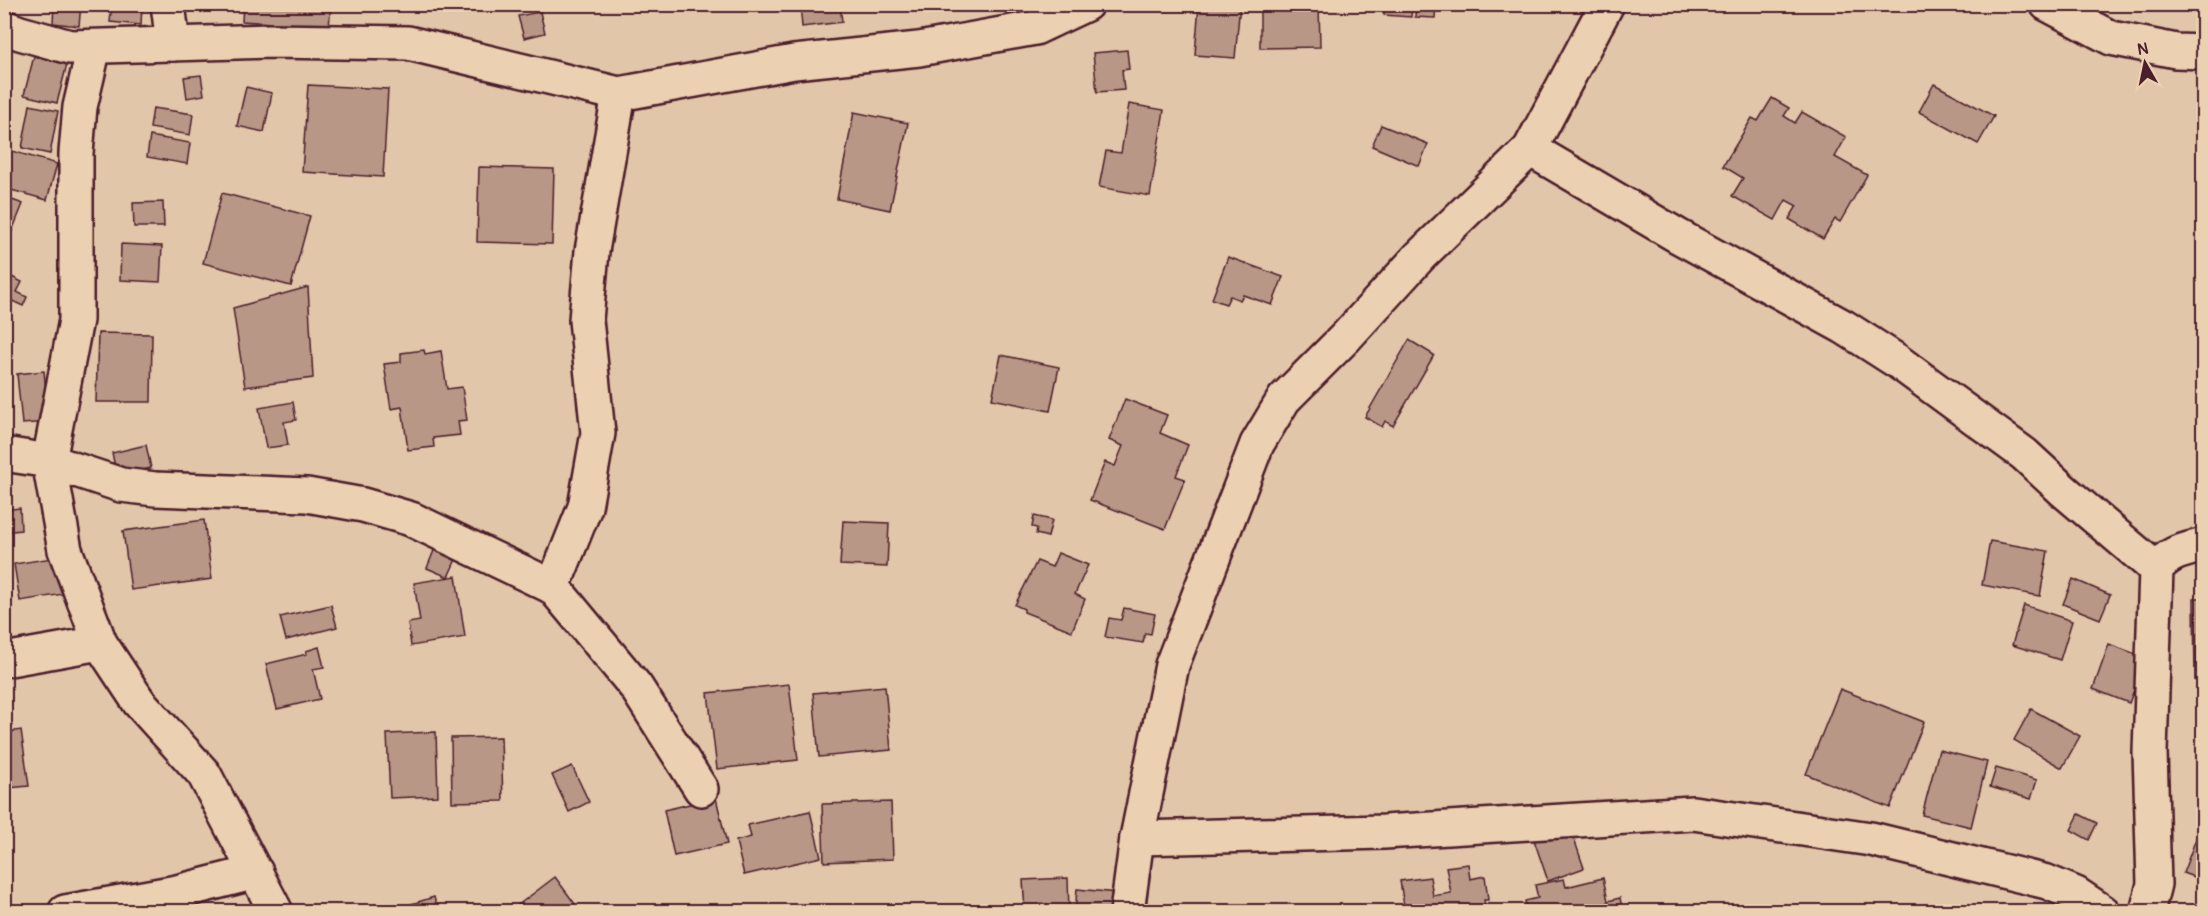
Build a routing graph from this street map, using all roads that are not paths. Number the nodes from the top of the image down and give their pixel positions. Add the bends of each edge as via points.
1 (168, 4) edge
2 (1086, 4) edge
3 (1607, 4) edge
4 (2047, 4) edge
5 (4, 27) edge
6 (173, 44) junction
7 (94, 47) junction
8 (2204, 51) edge
9 (619, 94) junction
10 (1530, 149) junction
11 (4, 454) edge
12 (49, 461) junction
13 (2204, 545) edge
14 (2156, 569) junction
15 (553, 587) junction
16 (100, 643) junction
17 (4, 660) edge
18 (701, 789) dead end
19 (1137, 838) junction
20 (256, 872) junction
21 (65, 912) edge
22 (276, 912) edge
23 (1127, 912) edge
24 (2103, 912) edge
25 (2147, 912) edge

1 - 6 street
2 - 9 street via 1035,28 919,49 794,62
3 - 10 street
4 - 8 street via 2111,38 2176,51
5 - 7 street via 70,47
6 - 7 street
6 - 9 street via 408,44
7 - 12 street via 80,107 76,153 76,320
9 - 15 street via 592,250 586,320 598,433 585,507
10 - 14 street via 1897,361 2024,454
10 - 19 street via 1420,256 1284,399 1257,444 1172,665
11 - 12 street
12 - 15 street via 120,485 307,495 363,505 411,519
12 - 16 street via 65,550
13 - 14 street via 2165,558
14 - 25 street via 2150,752 2154,884
15 - 18 street via 636,687
16 - 17 street
16 - 20 street via 139,702 204,774
19 - 23 street
19 - 24 street via 1384,832 1693,813 1871,839 2047,882 2076,894
20 - 21 street via 177,892
20 - 22 street

